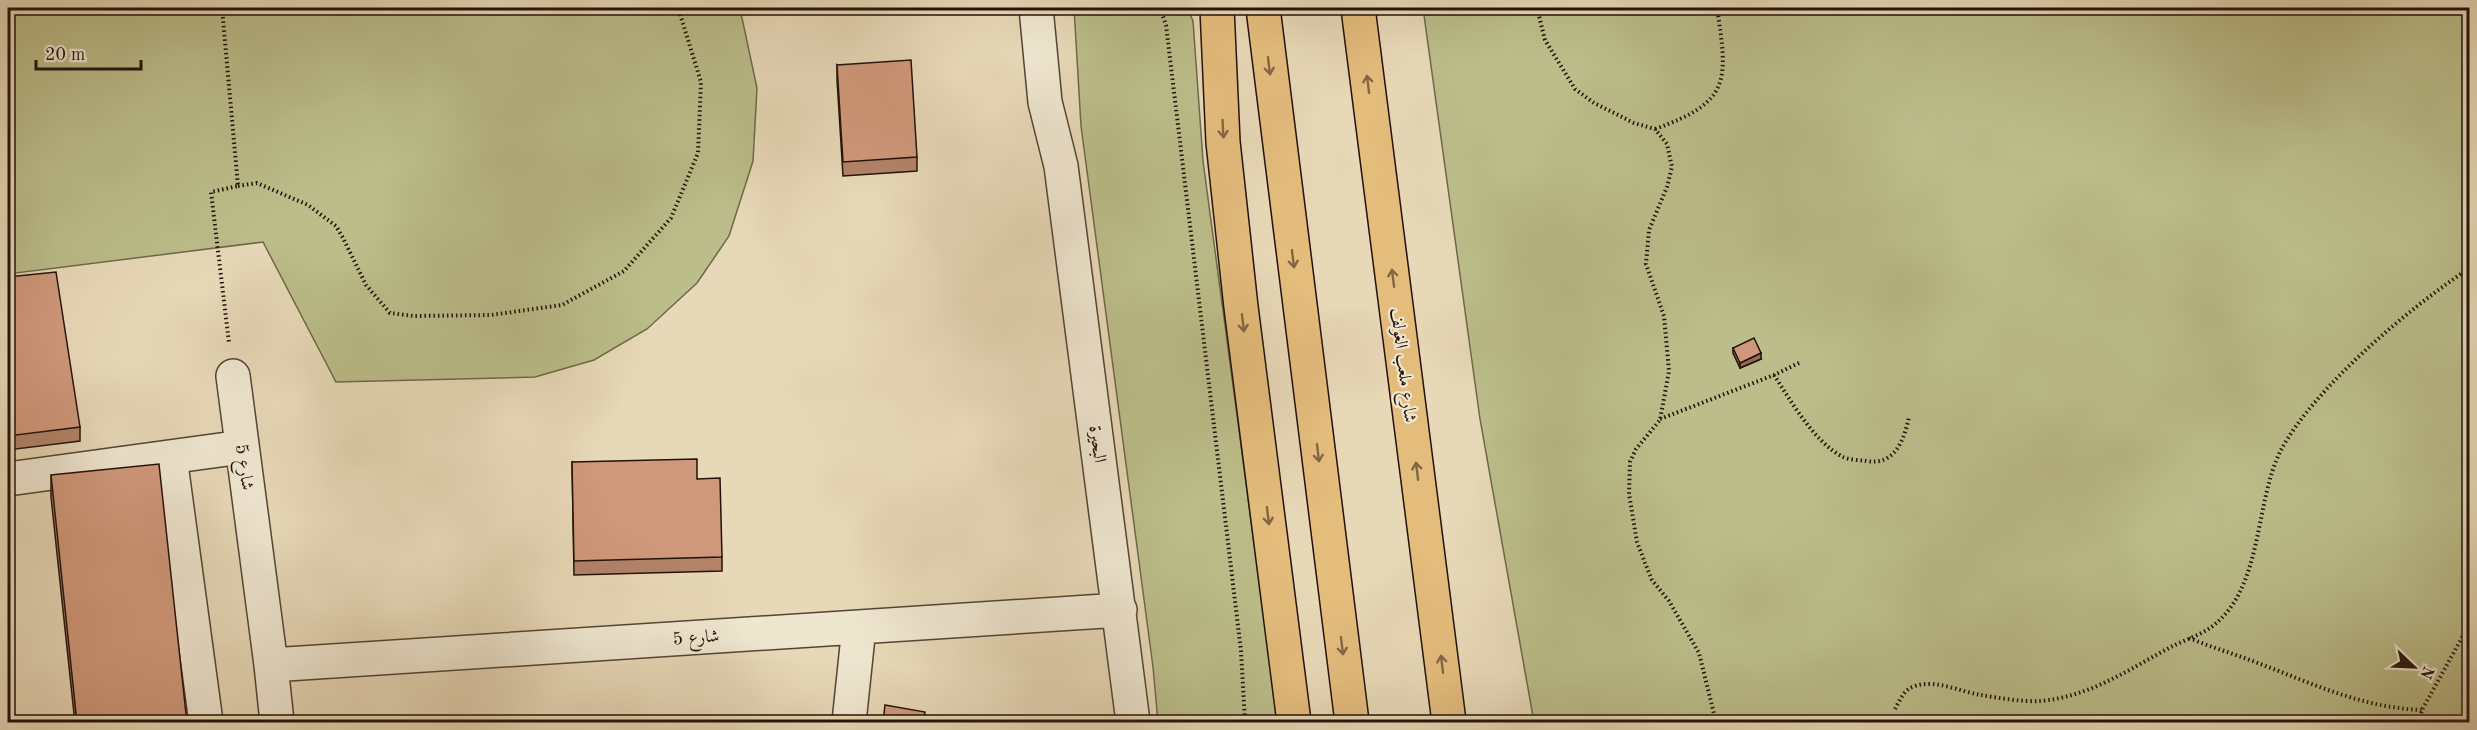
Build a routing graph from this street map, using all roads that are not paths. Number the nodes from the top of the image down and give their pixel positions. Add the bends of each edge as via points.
1 (1036, 8) edge
2 (1058, 8) edge
3 (1217, 8) edge
4 (1263, 8) edge
5 (1358, 8) edge
6 (1061, 166) junction
7 (233, 376) road end
8 (242, 447) junction
9 (170, 457) junction
10 (8, 479) edge
11 (1120, 610) junction
12 (859, 627) junction
13 (271, 665) junction
14 (206, 723) edge
15 (277, 723) edge
16 (849, 723) edge
17 (1133, 723) edge
18 (1294, 723) edge
19 (1352, 723) edge
20 (1449, 723) edge

1 - 6 street, البحيرة via 1045,102
2 - 6 street, البحيرة via 1063,96
3 -> 18 main road via 1223,142 1238,283
4 -> 19 main road
20 -> 5 main road, شارع ملعب الغولف
6 - 11 street, البحيرة
7 - 8 street, شارع 5
8 - 9 street
8 - 13 street, شارع 5
9 - 10 street
9 - 14 street
11 - 12 street, شارع 5
11 - 17 street, البحيرة
12 - 13 street, شارع 5
12 - 16 street
13 - 15 street, شارع 5

